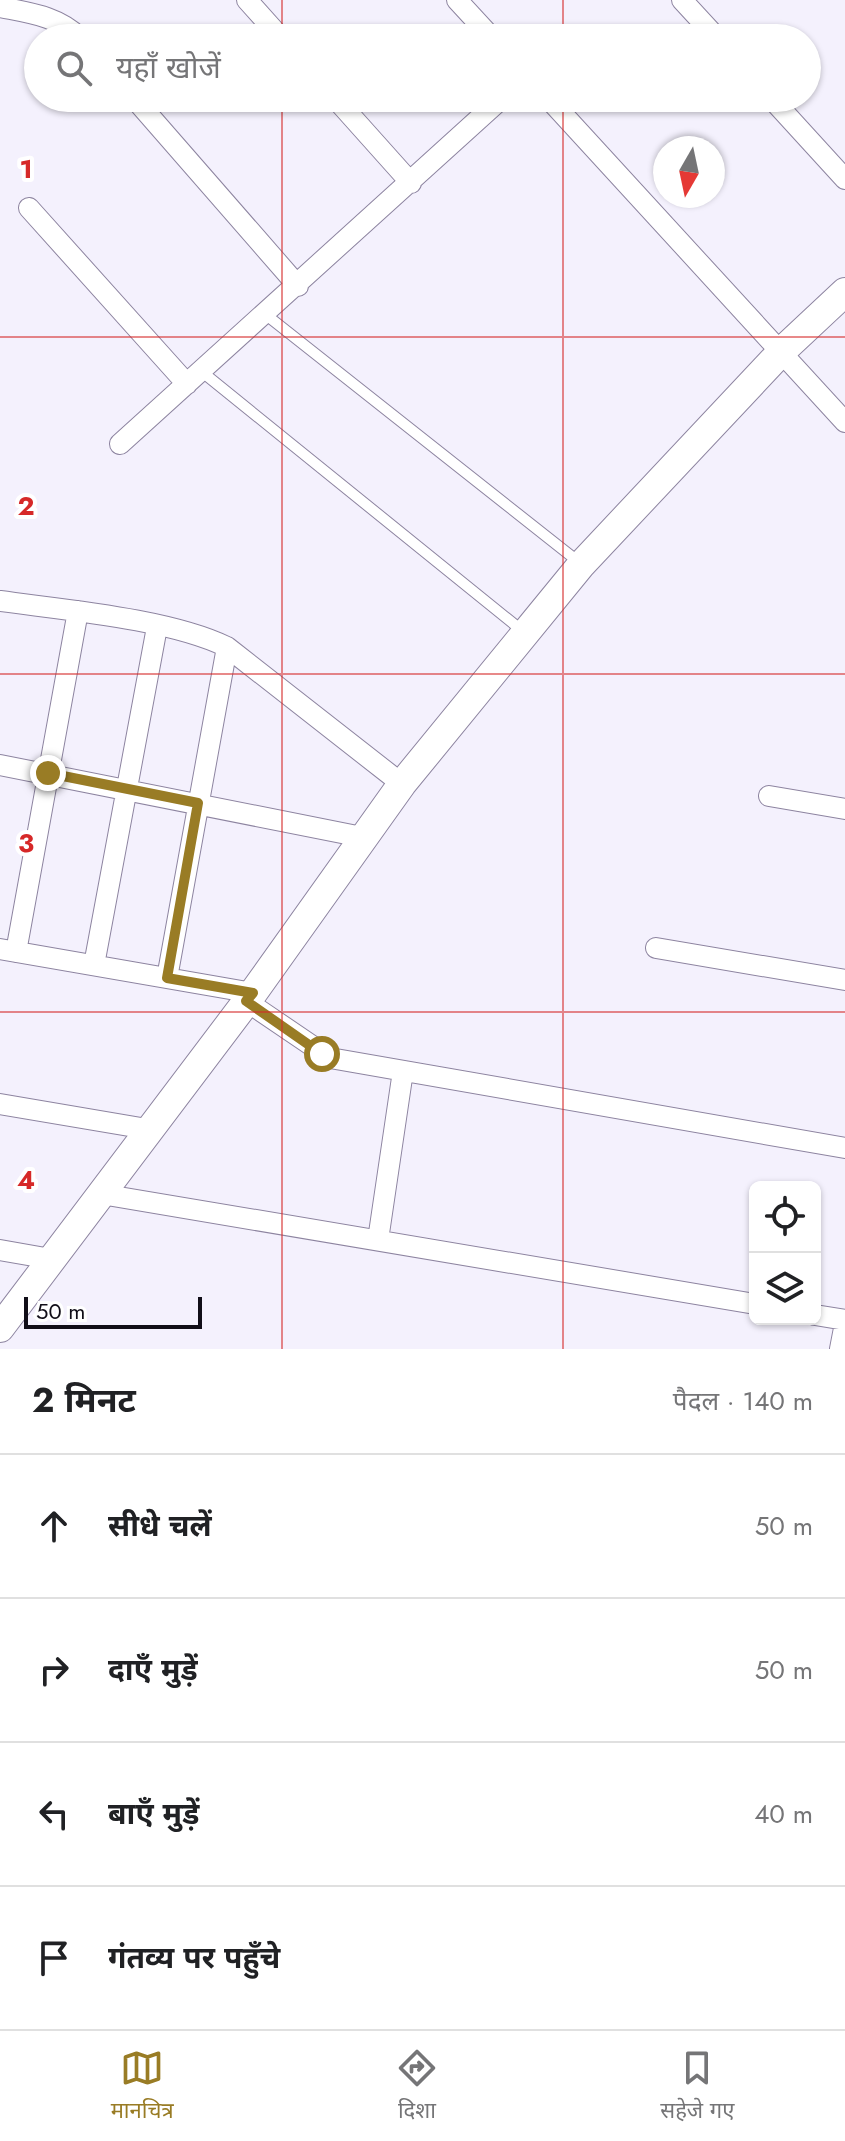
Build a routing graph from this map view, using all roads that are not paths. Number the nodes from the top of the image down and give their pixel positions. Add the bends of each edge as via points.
1 (247, 0) edge
2 (457, 0) edge
3 (682, 0) edge
4 (0, 7) edge
5 (65, 24) edge
6 (268, 24) edge
7 (479, 24) edge
8 (704, 24) edge
9 (146, 112) edge
10 (348, 112) edge
11 (487, 112) edge
12 (561, 112) edge
13 (784, 112) edge
14 (845, 179) edge
15 (411, 183) junction
16 (29, 208) dead end
17 (298, 286) junction
18 (845, 292) edge
19 (265, 314) junction
20 (783, 350) junction
21 (194, 378) junction
22 (845, 422) edge
23 (120, 444) dead end
24 (581, 565) junction
25 (0, 601) edge
26 (78, 611) junction
27 (157, 627) junction
28 (527, 634) junction
29 (227, 647) junction
30 (0, 765) edge
31 (48, 773) junction
32 (402, 784) junction
33 (130, 790) junction
34 (769, 796) dead end
35 (198, 803) junction
36 (845, 809) edge
37 (362, 837) junction
38 (656, 948) dead end
39 (8, 950) edge
40 (94, 965) junction
41 (167, 978) junction
42 (845, 980) edge
43 (249, 997) junction
44 (403, 1071) junction
45 (0, 1104) edge
46 (147, 1129) junction
47 (845, 1148) edge
48 (101, 1194) junction
49 (378, 1240) junction
50 (0, 1250) edge
51 (51, 1259) junction
52 (749, 1303) edge
53 (821, 1316) edge
54 (845, 1321) edge
55 (0, 1328) edge
56 (840, 1349) edge

1 - 6 street
2 - 7 street
3 - 8 street
4 - 5 street
9 - 17 street
10 - 15 street
11 - 15 street
12 - 20 street
13 - 14 street
15 - 17 street
16 - 21 street
17 - 19 street
18 - 20 street
19 - 21 street
19 - 24 lane
20 - 22 street
20 - 24 street
21 - 23 street
21 - 28 lane
24 - 28 street
25 - 26 street
26 - 27 street
26 - 31 street
27 - 29 street via 207,637
27 - 33 street
28 - 32 street
29 - 32 street
29 - 35 street
30 - 31 street
31 - 33 street
31 - 39 street
32 - 37 street
33 - 35 street
33 - 40 street
34 - 36 street
35 - 37 street
35 - 41 street
37 - 43 street
38 - 42 street
39 - 40 street
40 - 41 street
41 - 43 street
43 - 44 street via 330,1058
43 - 46 street
44 - 47 street
44 - 49 street
45 - 46 street
46 - 48 street
48 - 49 street
48 - 51 street
49 - 52 street
50 - 51 street
51 - 55 street
53 - 54 street
54 - 56 street

